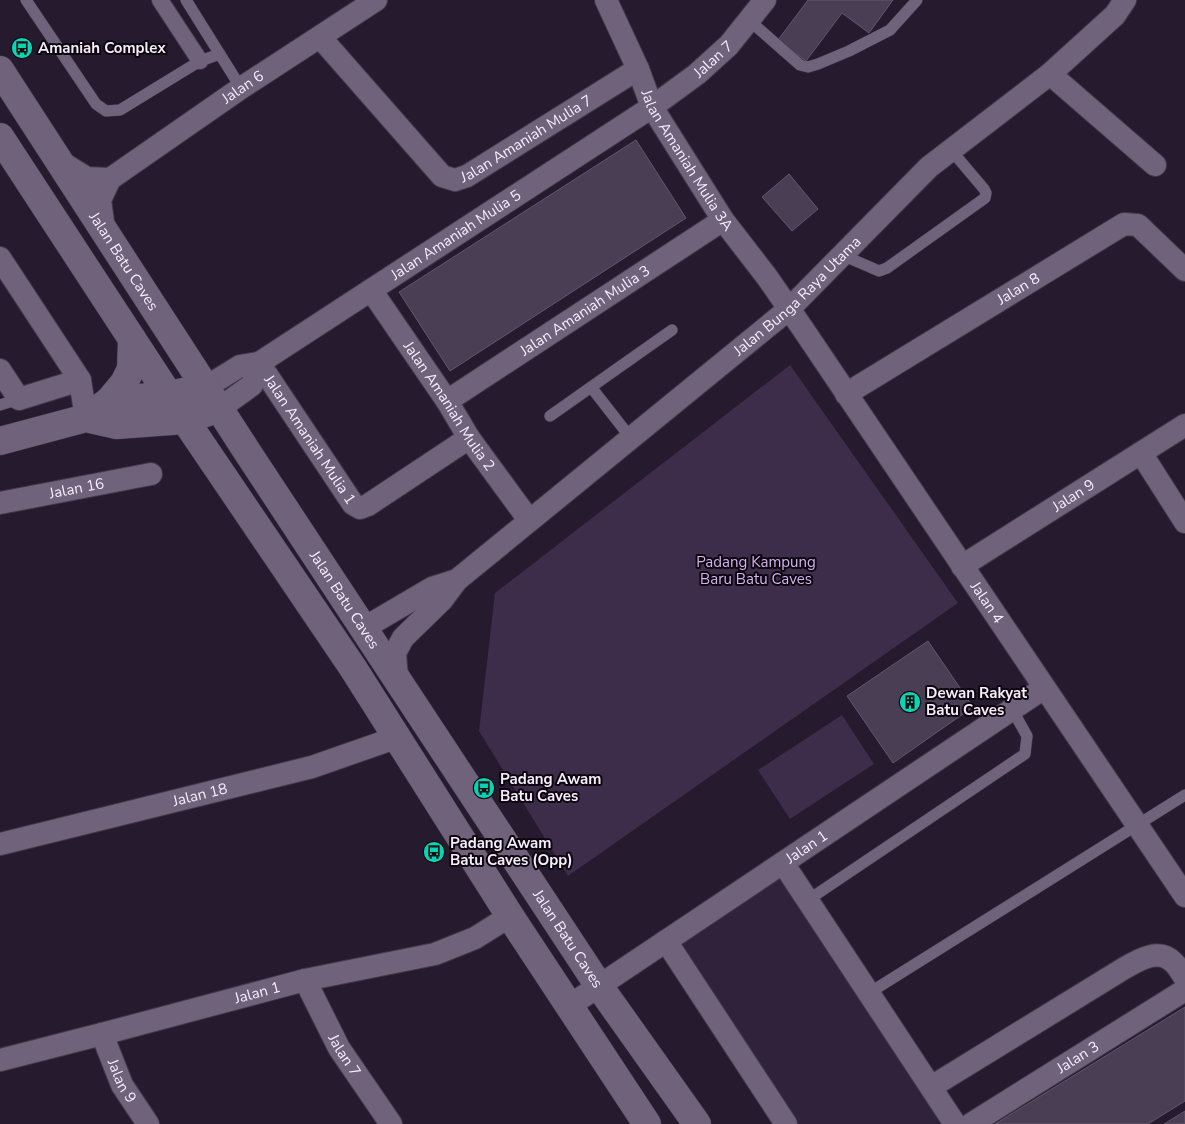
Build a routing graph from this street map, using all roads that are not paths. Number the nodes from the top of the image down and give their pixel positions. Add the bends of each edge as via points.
1 (26, 0) edge
2 (160, 0) edge
3 (186, 0) edge
4 (376, 0) edge
5 (606, 0) edge
6 (765, 0) edge
7 (917, 0) edge
8 (1125, 0) edge
9 (750, 21) junction
10 (320, 36) junction
11 (220, 54) junction
12 (200, 61) junction
13 (638, 69) junction
14 (0, 70) edge
15 (1050, 74) junction
16 (241, 88) junction
17 (652, 107) junction
18 (0, 137) edge
19 (951, 150) junction
20 (61, 162) junction
21 (1155, 165) dead end
22 (110, 179) junction
23 (723, 220) junction
24 (104, 229) junction
25 (842, 255) junction
26 (0, 258) edge
27 (1185, 270) edge
28 (371, 290) junction
29 (789, 308) junction
30 (672, 330) dead end
31 (132, 339) junction
32 (259, 363) junction
33 (0, 370) edge
34 (80, 380) junction
35 (591, 387) junction
36 (846, 394) junction
37 (170, 395) junction
38 (213, 398) junction
39 (109, 401) junction
40 (447, 401) junction
41 (9, 402) edge
42 (550, 416) dead end
43 (86, 418) junction
44 (185, 420) junction
45 (1185, 425) edge
46 (469, 438) junction
47 (630, 438) junction
48 (0, 441) edge
49 (1141, 453) junction
50 (151, 474) dead end
51 (0, 503) edge
52 (529, 520) junction
53 (1185, 522) edge
54 (962, 566) junction
55 (457, 580) junction
56 (364, 628) junction
57 (353, 668) junction
58 (397, 678) junction
59 (1044, 688) junction
60 (1012, 709) junction
61 (398, 737) junction
62 (1185, 795) edge
63 (1137, 825) junction
64 (0, 844) edge
65 (783, 863) junction
66 (1185, 896) edge
67 (808, 900) junction
68 (510, 916) junction
69 (666, 942) junction
70 (1185, 978) edge
71 (305, 980) junction
72 (599, 986) junction
73 (1185, 990) edge
74 (869, 994) junction
75 (569, 1006) junction
76 (102, 1034) junction
77 (0, 1060) edge
78 (931, 1088) junction
79 (148, 1124) edge
80 (391, 1124) edge
81 (646, 1124) edge
82 (697, 1124) edge
83 (786, 1124) edge
84 (955, 1124) edge
85 (971, 1124) edge

1 - 12 lane via 96,104 106,111 120,110
2 - 12 street
3 - 11 lane
4 - 10 street, Jalan 6
5 - 13 street, Jalan Amaniah Mulia 3A
6 - 9 street, Jalan 7
7 - 9 lane via 890,30 808,67 800,65
8 - 15 street, Jalan Bunga Raya Utama via 1115,15
9 - 17 street, Jalan 7 via 730,45 697,74
10 - 13 street, Jalan Amaniah Mulia 7 via 442,176 455,180 467,176
10 - 16 street, Jalan 6
11 - 12 lane
11 - 16 lane
13 - 17 street, Jalan Amaniah Mulia 3A
14 - 20 main road, Jalan Batu Caves
15 - 19 street, Jalan Bunga Raya Utama
15 - 21 street
16 - 22 street, Jalan 6
17 - 23 street, Jalan Amaniah Mulia 3A
17 - 28 street, Jalan Amaniah Mulia 5
18 - 31 main road, Jalan Batu Caves
19 - 25 street, Jalan Bunga Raya Utama via 929,167
19 - 25 lane via 984,189 985,198 887,268 879,271
20 - 22 street via 87,178
20 - 24 main road, Jalan Batu Caves
22 - 24 street via 100,200
23 - 29 street, Jalan Amaniah Mulia 3A
23 - 40 street, Jalan Amaniah Mulia 3
24 - 38 main road, Jalan Batu Caves
25 - 29 street, Jalan Bunga Raya Utama
26 - 34 street
27 - 36 street, Jalan 8 via 1138,225 1124,224
28 - 32 street, Jalan Amaniah Mulia 5
28 - 40 street, Jalan Amaniah Mulia 2
29 - 36 street, Jalan 4
29 - 47 street, Jalan Bunga Raya Utama
30 - 35 lane
31 - 37 main road, Jalan Batu Caves
31 - 39 main road via 131,369
32 - 38 street via 252,385
32 - 46 street, Jalan Amaniah Mulia 1 via 353,504 360,508
33 - 41 street
34 - 41 street
34 - 43 street
35 - 42 lane
35 - 47 lane
36 - 54 street, Jalan 4
37 - 38 main road
37 - 39 main road
37 - 44 main road, Jalan Batu Caves
38 - 44 main road
38 - 56 main road, Jalan Batu Caves
39 - 43 main road
40 - 46 street, Jalan Amaniah Mulia 2
43 - 44 main road via 117,425
43 - 48 main road
44 - 57 main road, Jalan Batu Caves
45 - 49 street, Jalan 9
46 - 52 street, Jalan Amaniah Mulia 2
47 - 52 street, Jalan Bunga Raya Utama
49 - 53 street
49 - 54 street, Jalan 9
50 - 51 street, Jalan 16
52 - 55 street, Jalan Bunga Raya Utama
54 - 59 street, Jalan 4
55 - 56 street, Jalan Bunga Raya Utama via 432,588
55 - 58 street, Jalan Bunga Raya Utama via 442,600 403,638 395,653
56 - 57 main road via 353,652
56 - 58 main road, Jalan Batu Caves
57 - 61 main road, Jalan Batu Caves
58 - 72 main road, Jalan Batu Caves
59 - 60 street, Jalan 1
59 - 63 street, Jalan 4
60 - 65 street, Jalan 1
60 - 67 lane via 1027,736 1025,754
61 - 64 street, Jalan 18 via 312,767
61 - 68 main road, Jalan Batu Caves
62 - 63 lane
63 - 66 street, Jalan 4
63 - 74 lane
65 - 67 street
65 - 69 street, Jalan 1
67 - 74 street
68 - 71 street, Jalan 1 via 475,938 434,954
68 - 75 main road, Jalan Batu Caves
69 - 72 street, Jalan 1
69 - 83 street
70 - 78 street via 1172,961 1158,955 1146,956
71 - 76 street, Jalan 1
71 - 80 street, Jalan 7 via 339,1048
72 - 75 street, Jalan 1
72 - 82 main road, Jalan Batu Caves
73 - 85 street, Jalan 3
74 - 78 street
75 - 81 main road, Jalan Batu Caves
76 - 77 street, Jalan 1
76 - 79 street, Jalan 9 via 122,1085
78 - 84 street

